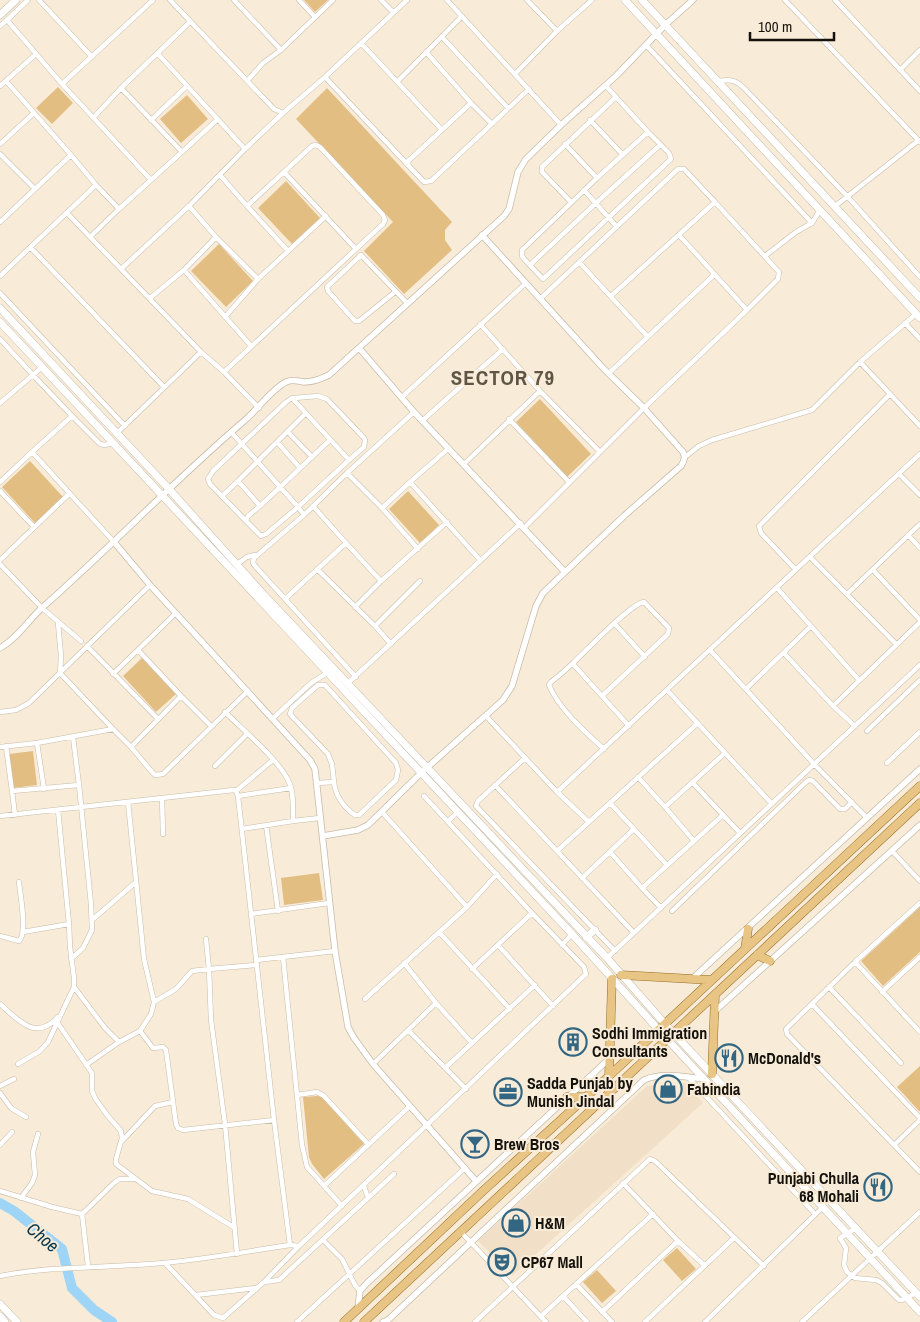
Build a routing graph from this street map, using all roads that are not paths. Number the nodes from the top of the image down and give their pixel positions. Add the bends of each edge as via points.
1 (16, 0) edge
2 (28, 0) edge
3 (39, 0) edge
4 (153, 0) edge
5 (170, 0) edge
6 (234, 0) edge
7 (299, 0) edge
8 (333, 0) edge
9 (381, 0) edge
10 (407, 0) edge
11 (447, 0) edge
12 (527, 0) edge
13 (592, 0) edge
14 (625, 0) edge
15 (642, 0) edge
16 (693, 0) edge
17 (835, 0) edge
18 (787, 1) edge
19 (393, 12) junction
20 (0, 15) edge
21 (462, 16) junction
22 (315, 17) junction
23 (7, 20) junction
24 (190, 22) junction
25 (665, 25) junction
26 (0, 26) edge
27 (557, 31) junction
28 (656, 34) junction
29 (442, 37) junction
30 (361, 43) junction
31 (646, 45) junction
32 (281, 50) junction
33 (920, 50) edge
34 (426, 52) junction
35 (36, 54) junction
36 (158, 54) junction
37 (92, 57) junction
38 (900, 70) junction
39 (515, 74) junction
40 (325, 77) junction
41 (248, 80) junction
42 (6, 81) junction
43 (719, 81) junction
44 (398, 82) junction
45 (62, 84) junction
46 (605, 85) junction
47 (0, 86) edge
48 (188, 86) junction
49 (121, 88) junction
50 (528, 89) junction
51 (920, 91) edge
52 (616, 97) junction
53 (471, 103) junction
54 (508, 108) junction
55 (34, 113) junction
56 (283, 113) junction
57 (94, 117) junction
58 (218, 119) junction
59 (152, 120) junction
60 (590, 120) junction
61 (492, 124) junction
62 (561, 124) junction
63 (442, 130) junction
64 (648, 132) junction
65 (919, 141) edge
66 (0, 144) edge
67 (565, 144) junction
68 (660, 145) junction
69 (245, 149) junction
70 (182, 152) junction
71 (0, 154) edge
72 (71, 155) junction
73 (623, 155) junction
74 (406, 163) junction
75 (284, 172) junction
76 (220, 175) junction
77 (597, 178) junction
78 (151, 180) junction
79 (96, 185) junction
80 (35, 189) junction
81 (584, 190) junction
82 (847, 196) junction
83 (571, 202) junction
84 (715, 202) junction
85 (596, 203) junction
86 (189, 206) junction
87 (247, 206) junction
88 (834, 207) junction
89 (119, 209) junction
90 (820, 210) junction
91 (67, 213) junction
92 (326, 216) junction
93 (609, 218) junction
94 (1, 219) edge
95 (812, 223) junction
96 (617, 227) junction
97 (482, 235) junction
98 (679, 235) junction
99 (90, 237) junction
100 (216, 237) junction
101 (31, 248) junction
102 (356, 249) junction
103 (288, 251) junction
104 (765, 256) junction
105 (579, 262) junction
106 (530, 266) junction
107 (121, 268) junction
108 (184, 270) junction
109 (714, 275) junction
110 (0, 276) edge
111 (920, 277) edge
112 (258, 279) junction
113 (526, 283) junction
114 (395, 292) junction
115 (0, 294) edge
116 (611, 296) junction
117 (150, 298) junction
118 (920, 298) edge
119 (540, 299) junction
120 (407, 304) junction
121 (0, 308) edge
122 (746, 310) junction
123 (919, 314) edge
124 (225, 317) junction
125 (0, 322) edge
126 (905, 323) junction
127 (480, 324) junction
128 (647, 336) junction
129 (0, 339) edge
130 (920, 339) edge
131 (251, 346) junction
132 (359, 348) junction
133 (503, 349) junction
134 (200, 352) junction
135 (860, 362) junction
136 (42, 367) junction
137 (224, 372) junction
138 (609, 373) junction
139 (33, 375) junction
140 (164, 387) junction
141 (540, 391) junction
142 (890, 394) junction
143 (402, 397) junction
144 (292, 398) junction
145 (0, 403) edge
146 (259, 408) junction
147 (644, 408) junction
148 (414, 412) junction
149 (306, 413) junction
150 (72, 416) junction
151 (509, 419) junction
152 (424, 420) junction
153 (125, 426) junction
154 (920, 426) edge
155 (231, 432) junction
156 (288, 432) junction
157 (117, 433) junction
158 (330, 440) junction
159 (112, 442) junction
160 (242, 443) junction
161 (278, 443) junction
162 (449, 448) junction
163 (32, 452) junction
164 (600, 452) junction
165 (920, 454) edge
166 (685, 457) junction
167 (312, 458) junction
168 (349, 460) junction
169 (258, 461) junction
170 (464, 464) junction
171 (300, 468) junction
172 (347, 473) junction
173 (899, 474) junction
174 (238, 481) junction
175 (0, 482) edge
176 (410, 482) junction
177 (569, 482) junction
178 (280, 487) junction
179 (169, 489) junction
180 (0, 491) edge
181 (69, 494) junction
182 (920, 495) edge
183 (162, 496) junction
184 (222, 496) junction
185 (260, 506) junction
186 (313, 506) junction
187 (298, 507) junction
188 (382, 508) junction
189 (304, 515) junction
190 (246, 521) junction
191 (447, 522) junction
192 (920, 524) edge
193 (522, 526) junction
194 (34, 527) junction
195 (908, 535) junction
196 (114, 542) junction
197 (346, 543) junction
198 (920, 548) edge
199 (418, 549) junction
200 (257, 555) junction
201 (810, 557) junction
202 (0, 560) edge
203 (480, 560) junction
204 (0, 564) edge
205 (237, 564) junction
206 (317, 569) junction
207 (796, 570) junction
208 (873, 570) junction
209 (564, 571) junction
210 (381, 581) junction
211 (420, 581) dead end
212 (150, 585) junction
213 (777, 588) junction
214 (848, 594) junction
215 (285, 599) junction
216 (355, 607) junction
217 (42, 608) junction
218 (176, 613) junction
219 (920, 621) edge
220 (58, 623) junction
221 (615, 624) junction
222 (375, 626) junction
223 (810, 626) junction
224 (80, 641) dead end
225 (391, 644) junction
226 (896, 644) junction
227 (86, 646) junction
228 (0, 648) edge
229 (138, 650) junction
230 (710, 650) junction
231 (784, 653) junction
232 (645, 657) junction
233 (573, 664) junction
234 (920, 665) edge
235 (60, 673) junction
236 (327, 673) junction
237 (114, 674) junction
238 (356, 677) junction
239 (859, 680) junction
240 (920, 680) edge
241 (348, 683) junction
242 (746, 689) junction
243 (667, 690) junction
244 (248, 691) junction
245 (181, 696) junction
246 (602, 696) junction
247 (833, 706) junction
248 (0, 712) edge
249 (225, 712) junction
250 (486, 716) junction
251 (272, 718) junction
252 (158, 719) junction
253 (698, 723) junction
254 (211, 726) junction
255 (629, 726) junction
256 (855, 726) junction
257 (113, 729) junction
258 (867, 731) dead end
259 (920, 732) edge
260 (247, 734) junction
261 (74, 737) junction
262 (37, 743) junction
263 (3, 747) edge
264 (130, 747) junction
265 (604, 749) junction
266 (725, 753) junction
267 (525, 758) junction
268 (274, 760) junction
269 (887, 763) dead end
270 (814, 764) junction
271 (215, 766) dead end
272 (920, 769) edge
273 (424, 771) junction
274 (638, 777) junction
275 (334, 782) junction
276 (692, 782) junction
277 (317, 783) junction
278 (79, 785) junction
279 (495, 785) junction
280 (920, 786) edge
281 (291, 788) junction
282 (44, 789) junction
283 (12, 791) junction
284 (557, 792) junction
285 (237, 794) junction
286 (424, 796) dead end
287 (162, 798) junction
288 (128, 802) junction
289 (852, 802) junction
290 (610, 803) junction
291 (920, 803) edge
292 (772, 804) junction
293 (82, 807) junction
294 (664, 807) junction
295 (58, 810) junction
296 (382, 812) junction
297 (458, 812) junction
298 (16, 815) junction
299 (723, 815) junction
300 (0, 816) edge
301 (320, 818) junction
302 (868, 818) junction
303 (294, 821) junction
304 (448, 821) junction
305 (589, 822) junction
306 (266, 825) junction
307 (920, 825) edge
308 (497, 828) junction
309 (634, 829) junction
310 (242, 830) junction
311 (740, 833) junction
312 (163, 834) dead end
313 (490, 835) junction
314 (323, 836) junction
315 (694, 840) junction
316 (557, 851) junction
317 (892, 851) junction
318 (610, 852) junction
319 (667, 865) junction
320 (497, 874) junction
321 (582, 878) junction
322 (920, 881) edge
323 (19, 882) dead end
324 (136, 882) junction
325 (642, 888) junction
326 (679, 891) junction
327 (686, 898) junction
328 (920, 903) edge
329 (328, 904) junction
330 (467, 907) junction
331 (661, 908) junction
332 (278, 911) junction
333 (672, 911) dead end
334 (532, 913) junction
335 (251, 914) junction
336 (92, 920) junction
337 (69, 924) junction
338 (748, 929) junction
339 (595, 930) junction
340 (23, 932) junction
341 (439, 932) junction
342 (572, 934) junction
343 (634, 934) junction
344 (0, 936) edge
345 (586, 937) junction
346 (206, 938) dead end
347 (498, 945) junction
348 (562, 945) junction
349 (745, 948) junction
350 (334, 951) junction
351 (615, 951) junction
352 (757, 955) junction
353 (283, 957) junction
354 (920, 957) edge
355 (606, 958) junction
356 (71, 959) junction
357 (770, 962) junction
358 (855, 962) junction
359 (256, 963) junction
360 (404, 963) junction
361 (209, 969) junction
362 (472, 969) junction
363 (621, 975) junction
364 (612, 979) junction
365 (692, 979) junction
366 (711, 980) junction
367 (535, 985) junction
368 (74, 987) junction
369 (829, 987) junction
370 (882, 992) junction
371 (715, 995) junction
372 (365, 999) dead end
373 (154, 1002) junction
374 (436, 1003) junction
375 (0, 1004) edge
376 (812, 1004) junction
377 (553, 1006) junction
378 (510, 1008) junction
379 (714, 1012) junction
380 (60, 1014) junction
381 (58, 1022) junction
382 (662, 1026) junction
383 (408, 1030) junction
384 (140, 1031) junction
385 (674, 1032) junction
386 (920, 1032) edge
387 (667, 1039) junction
388 (119, 1042) junction
389 (472, 1043) junction
390 (610, 1058) junction
391 (902, 1063) dead end
392 (18, 1064) dead end
393 (373, 1064) junction
394 (86, 1065) junction
395 (445, 1068) junction
396 (712, 1074) junction
397 (609, 1076) junction
398 (689, 1078) junction
399 (14, 1079) dead end
400 (705, 1080) junction
401 (0, 1086) edge
402 (466, 1089) junction
403 (0, 1092) edge
404 (297, 1095) junction
405 (567, 1097) junction
406 (586, 1097) junction
407 (173, 1102) junction
408 (410, 1106) junction
409 (26, 1117) dead end
410 (920, 1119) edge
411 (274, 1120) junction
412 (225, 1124) junction
413 (427, 1126) junction
414 (12, 1132) dead end
415 (38, 1134) dead end
416 (121, 1142) junction
417 (368, 1144) junction
418 (894, 1144) junction
419 (0, 1145) edge
420 (465, 1168) junction
421 (920, 1172) edge
422 (394, 1174) dead end
423 (134, 1179) junction
424 (476, 1181) junction
425 (623, 1183) junction
426 (324, 1186) junction
427 (364, 1186) junction
428 (0, 1191) edge
429 (21, 1198) junction
430 (368, 1198) junction
431 (342, 1206) junction
432 (823, 1207) junction
433 (920, 1212) edge
434 (82, 1214) junction
435 (652, 1214) junction
436 (816, 1214) junction
437 (235, 1228) junction
438 (856, 1228) junction
439 (460, 1232) junction
440 (848, 1234) junction
441 (734, 1238) junction
442 (323, 1240) junction
443 (678, 1241) junction
444 (470, 1242) junction
445 (290, 1245) junction
446 (299, 1246) junction
447 (877, 1251) junction
448 (237, 1254) junction
449 (870, 1258) junction
450 (165, 1263) junction
451 (704, 1265) junction
452 (88, 1266) junction
453 (764, 1266) junction
454 (349, 1273) junction
455 (0, 1276) edge
456 (851, 1276) junction
457 (264, 1282) junction
458 (576, 1284) junction
459 (257, 1288) junction
460 (513, 1288) junction
461 (360, 1291) junction
462 (196, 1295) junction
463 (918, 1295) edge
464 (563, 1296) junction
465 (907, 1298) junction
466 (0, 1304) edge
467 (358, 1308) junction
468 (602, 1312) junction
469 (920, 1312) edge
470 (0, 1316) edge
471 (541, 1316) junction
472 (5, 1322) edge
473 (17, 1322) edge
474 (296, 1322) edge
475 (344, 1322) edge
476 (366, 1322) edge
477 (383, 1322) edge
478 (475, 1322) edge
479 (546, 1322) edge
480 (587, 1322) edge
481 (612, 1322) edge
482 (645, 1322) edge
483 (705, 1322) edge
484 (802, 1322) edge

1 - 20 main road
2 - 23 street
3 - 37 street
4 - 37 street
5 - 24 street
6 - 32 street
7 - 22 street
8 - 22 street
9 - 19 street
10 - 19 street
11 - 21 street
12 - 27 street
13 - 27 street
14 - 28 main road
15 - 25 main road
16 - 25 street
17 - 38 street
18 - 65 street
19 - 30 street
21 - 29 street
21 - 39 street
22 - 32 street
23 - 26 street
23 - 35 street
24 - 36 street
24 - 41 street
25 - 28 street
25 - 43 main road
27 - 39 street
28 - 31 street
28 - 90 main road
29 - 34 street
29 - 54 street
30 - 40 street
30 - 44 street
31 - 46 street
31 - 95 street
32 - 41 street
33 - 38 street
34 - 44 street
34 - 53 street
35 - 42 street
35 - 45 street
36 - 48 street
36 - 49 street
37 - 45 street
38 - 51 street
39 - 50 street
40 - 56 street
40 - 74 street
41 - 56 street via 274,109
42 - 47 street
42 - 55 street
43 - 82 street via 737,81
43 - 88 main road
44 - 63 street
45 - 57 street
46 - 52 street
46 - 62 street
48 - 58 street
48 - 59 street
49 - 57 street
49 - 59 street
50 - 54 street
50 - 62 street
52 - 60 street
52 - 64 street
53 - 61 street
53 - 63 street
54 - 61 street
55 - 66 street
55 - 72 street
56 - 69 street
57 - 78 street
58 - 69 street
58 - 70 street
59 - 70 street
60 - 67 street
60 - 73 street
61 - 74 street via 428,182 422,181
62 - 97 street via 522,164 509,209
63 - 74 street
64 - 68 street
64 - 73 street
65 - 82 street
67 - 77 street
67 - 83 street via 543,164 542,169
68 - 85 street
68 - 93 street via 671,159
69 - 76 street
70 - 78 street
71 - 80 street
72 - 79 street
72 - 80 street
73 - 77 street
75 - 87 street
75 - 92 street
75 - 102 street via 312,146 320,147 385,220
76 - 86 street
76 - 87 street
77 - 81 street
78 - 89 street
79 - 89 street
79 - 91 street
80 - 94 street
81 - 83 street
81 - 85 street
82 - 88 street
82 - 111 street
83 - 106 street via 522,250 522,256
84 - 96 street via 681,168
84 - 98 street
84 - 104 street
85 - 93 street
85 - 106 street
86 - 100 street
86 - 107 street
87 - 103 street
88 - 118 main road
89 - 99 street
90 - 95 street
90 - 123 main road
91 - 99 street
91 - 101 street
92 - 102 street
92 - 103 street
93 - 96 street
93 - 106 street via 543,279
95 - 104 street
96 - 105 street
97 - 113 street
97 - 120 street
98 - 109 street
98 - 116 street
99 - 107 street
100 - 108 street
100 - 112 street
101 - 110 street
101 - 140 street
102 - 131 street
103 - 112 street
104 - 122 street via 780,276
105 - 116 street
105 - 119 street
107 - 117 street
108 - 117 street
108 - 124 street
109 - 122 street
109 - 128 street
112 - 124 street
113 - 119 street
113 - 127 street
114 - 114 street via 361,255 327,287 355,321
114 - 120 street
115 - 153 street
116 - 128 street
117 - 134 street
119 - 138 street
120 - 132 street
121 - 157 main road
122 - 147 street
123 - 126 street
124 - 131 street
125 - 136 main road
126 - 130 street
126 - 135 street
127 - 133 street
127 - 143 street
128 - 138 street
129 - 139 street
131 - 137 street
132 - 143 street
132 - 146 street via 318,381 286,382
133 - 141 street
133 - 152 street
134 - 137 street
134 - 140 street
135 - 142 street
135 - 166 street via 812,410 712,440
136 - 139 street
136 - 159 main road
137 - 146 street
138 - 147 street
139 - 145 street
139 - 150 street
140 - 153 street
141 - 151 street
141 - 164 street
142 - 154 street
142 - 207 street via 759,526 761,533
143 - 148 street
144 - 149 street
144 - 160 street
144 - 168 street via 318,396 327,399 364,438 364,446
146 - 155 street
147 - 164 street
147 - 166 street
148 - 152 street
148 - 172 street
149 - 156 street
149 - 158 street
150 - 159 street via 100,444
150 - 163 street
151 - 170 street
151 - 177 street
152 - 162 street
153 - 157 street
155 - 160 street
155 - 179 street
156 - 161 street
156 - 167 street
157 - 179 main road
158 - 167 street
158 - 168 street
159 - 183 main road
160 - 169 street
160 - 184 street via 208,479
161 - 169 street
161 - 171 street
162 - 170 street
162 - 176 street
163 - 175 street
163 - 181 street
164 - 177 street
165 - 173 street
166 - 209 street via 681,466
167 - 171 street
168 - 187 street
169 - 174 street
169 - 178 street
170 - 193 street
171 - 178 street
172 - 186 street
172 - 188 street
173 - 182 street
173 - 201 street
174 - 184 street
174 - 185 street
176 - 188 street
176 - 191 street
177 - 193 street
178 - 185 street
178 - 187 street
179 - 183 street
179 - 205 main road
180 - 194 street
181 - 194 street
181 - 196 street
183 - 196 street
183 - 236 main road
184 - 190 street
185 - 190 street
186 - 189 street
186 - 197 street
187 - 189 street
187 - 190 street via 264,536
188 - 199 street
189 - 200 street
191 - 199 street
191 - 203 street
192 - 195 street
193 - 203 street
193 - 209 street
194 - 202 street
195 - 198 street
195 - 208 street
196 - 212 street
196 - 217 street
197 - 206 street
197 - 210 street
199 - 210 street
200 - 205 street
200 - 215 street via 253,563
201 - 207 street
201 - 214 street
203 - 225 street
204 - 217 street
205 - 241 main road
206 - 215 street
206 - 216 street
207 - 213 street
208 - 214 street
208 - 219 street
209 - 250 street via 539,598 512,686
210 - 216 street
211 - 222 street
212 - 218 street
212 - 227 street
213 - 223 street
213 - 230 street
214 - 226 street
215 - 238 street
216 - 222 street
217 - 220 street
217 - 228 street
218 - 229 street
218 - 244 street
219 - 226 street
220 - 224 street
220 - 235 street via 62,656
221 - 232 street
221 - 232 street via 644,602 668,628 668,634
221 - 233 street
222 - 225 street
223 - 231 street
223 - 239 street
225 - 238 street
226 - 239 street
227 - 235 street
227 - 237 street
229 - 237 street
229 - 245 street
230 - 242 street
230 - 243 street
231 - 242 street
231 - 247 street
232 - 246 street
233 - 246 street
233 - 265 street via 549,685 570,716
234 - 256 street
235 - 248 street via 23,708
235 - 257 street
236 - 251 street
236 - 273 main road
237 - 252 street
238 - 241 street
239 - 247 street
240 - 258 street
241 - 273 main road
242 - 270 street
243 - 253 street
243 - 255 street
244 - 249 street
244 - 251 street
245 - 252 street
245 - 254 street
246 - 255 street
247 - 256 street
249 - 254 street
249 - 260 street
250 - 267 street
250 - 273 street
251 - 277 street via 310,760
252 - 264 street
253 - 266 street
253 - 274 street
254 - 264 street via 163,774 155,775
255 - 265 street
256 - 270 street
257 - 261 street
257 - 264 street
259 - 269 street
260 - 268 street
260 - 271 street
261 - 262 street
261 - 278 street
262 - 263 street
262 - 282 street
263 - 283 street
265 - 284 street
266 - 276 street
266 - 292 street
267 - 279 street
267 - 284 street
268 - 281 street
268 - 285 street
270 - 289 street
270 - 292 street
272 - 302 street
273 - 296 street
273 - 297 main road
273 - 313 main road
274 - 290 street
274 - 294 street
275 - 275 street via 337,796 355,815 359,815 394,783 398,770 396,763 324,685 318,684 292,708 290,714 328,754
275 - 277 street
276 - 294 street
276 - 299 street
277 - 301 street
278 - 282 street
278 - 293 street
279 - 308 street via 478,800 476,806
279 - 316 street
280 - 349 main road
281 - 285 street
281 - 303 street
282 - 283 street
283 - 298 street
284 - 305 street
285 - 287 street via 234,790
285 - 310 street
286 - 304 street
287 - 288 street
287 - 312 street
288 - 293 street
288 - 324 street
289 - 302 street
289 - 327 street via 845,809 840,809 809,780
290 - 305 street
290 - 309 street
291 - 352 main road
292 - 311 street
293 - 295 street
293 - 336 street
294 - 315 street
295 - 298 street
295 - 337 street
296 - 314 street via 358,830
296 - 330 street
297 - 304 street
297 - 342 main road
298 - 300 street
299 - 311 street
299 - 315 street
301 - 303 street
301 - 314 street
302 - 338 street
303 - 306 street
304 - 320 street
305 - 316 street
306 - 310 street
306 - 332 street
307 - 317 street
308 - 313 main road
308 - 339 street
309 - 318 street
309 - 319 street
310 - 335 street
311 - 326 street
313 - 345 main road
314 - 329 street
315 - 319 street
316 - 321 street
317 - 322 street
317 - 357 street
318 - 321 street
318 - 325 street
319 - 325 street
320 - 330 street
320 - 334 street
321 - 343 street
323 - 340 street
324 - 336 street
324 - 373 street via 144,959
325 - 331 street
326 - 327 street
326 - 331 street
327 - 333 street
328 - 358 street
329 - 332 street
329 - 350 street
330 - 341 street
331 - 343 street
332 - 335 street
334 - 347 street
334 - 348 street
335 - 359 street
336 - 356 street via 88,940
337 - 340 street
337 - 356 street
338 - 349 main road
338 - 365 street
339 - 345 main road
339 - 351 street
340 - 344 street via 19,940
341 - 360 street
341 - 362 street
342 - 348 street
342 - 364 main road
343 - 351 street
345 - 355 main road
346 - 361 street
347 - 362 street
347 - 367 street
348 - 377 street via 584,967 586,974
349 - 366 main road
350 - 353 street
350 - 393 street via 348,1027
351 - 355 street
352 - 357 main road
352 - 371 main road
353 - 359 street
353 - 404 street
354 - 370 street
355 - 363 main road
356 - 368 street
357 - 379 street
358 - 369 street
358 - 370 street
359 - 361 street
359 - 411 street
360 - 372 street
360 - 374 street
361 - 373 street via 192,971 176,989
361 - 412 street via 211,1020
362 - 378 street
363 - 365 main road
363 - 382 main road
364 - 382 main road
364 - 390 main road
365 - 366 main road
366 - 382 main road
367 - 377 street
367 - 378 street
368 - 380 street
368 - 388 street
369 - 376 street
369 - 391 street
370 - 386 street
371 - 379 main road
371 - 385 main road
373 - 384 street via 151,1014
374 - 383 street
374 - 389 street
375 - 380 street via 33,1029 49,1026
376 - 410 street
376 - 418 street via 788,1025 787,1034
377 - 402 street
378 - 389 street
379 - 396 main road
380 - 381 street
381 - 392 street via 40,1051
381 - 394 street
382 - 385 main road
382 - 387 main road
382 - 397 main road
383 - 393 street
383 - 395 street
384 - 388 street
384 - 407 street via 152,1048 166,1050
385 - 387 main road
385 - 396 main road
387 - 400 main road
387 - 439 main road
388 - 394 street
389 - 395 street
390 - 397 main road
390 - 405 street
393 - 408 street
394 - 416 street via 93,1076 93,1094 121,1131
395 - 402 street
396 - 438 main road
397 - 406 main road
398 - 400 street
398 - 436 street
398 - 444 street via 661,1075 644,1080
399 - 401 street
400 - 432 main road
402 - 413 street
403 - 409 street via 16,1112
404 - 417 street via 317,1092 324,1096
404 - 426 street via 307,1167
405 - 406 main road
405 - 424 street
406 - 467 main road
407 - 412 street via 176,1124 180,1129
407 - 416 street via 151,1110
408 - 413 street
408 - 417 street
410 - 418 street
411 - 412 street
411 - 445 street
412 - 437 street
413 - 420 street
413 - 427 street
414 - 419 street
415 - 429 street via 33,1152 35,1175
416 - 423 street via 116,1164
417 - 426 street
418 - 421 street
420 - 424 street
420 - 454 street
422 - 430 street
423 - 434 street via 115,1182
423 - 437 street via 152,1191 195,1202
424 - 461 street
425 - 435 street
425 - 441 street via 646,1161 653,1159
425 - 460 street
426 - 431 street
427 - 430 street
427 - 431 street
428 - 429 street
429 - 434 street
430 - 442 street
431 - 446 street
432 - 436 street
432 - 440 main road
433 - 447 street
434 - 452 street
435 - 443 street
435 - 458 street
436 - 453 street
437 - 448 street
438 - 440 street
438 - 447 main road
439 - 444 street
439 - 476 main road
440 - 449 main road
440 - 456 street via 840,1239 846,1248 844,1268
441 - 451 street
441 - 453 street
442 - 454 street via 342,1259
442 - 457 street via 280,1280
443 - 451 street
443 - 468 street
444 - 460 street
444 - 477 street
445 - 446 street
445 - 448 street
446 - 457 street
447 - 449 street
447 - 463 main road
448 - 450 street
449 - 456 street
449 - 465 main road
450 - 452 street
450 - 462 street
451 - 482 street
452 - 455 street
453 - 483 street
454 - 461 street
454 - 474 street
456 - 465 street via 876,1280 899,1300
456 - 484 street
457 - 459 street
458 - 464 street
458 - 468 street
459 - 462 street
459 - 462 street via 223,1318 214,1315
460 - 471 street
460 - 478 street
461 - 467 street
463 - 465 street
464 - 471 street
464 - 480 street
465 - 469 main road
466 - 473 main road
467 - 475 main road
468 - 481 street
470 - 472 main road
471 - 479 street

